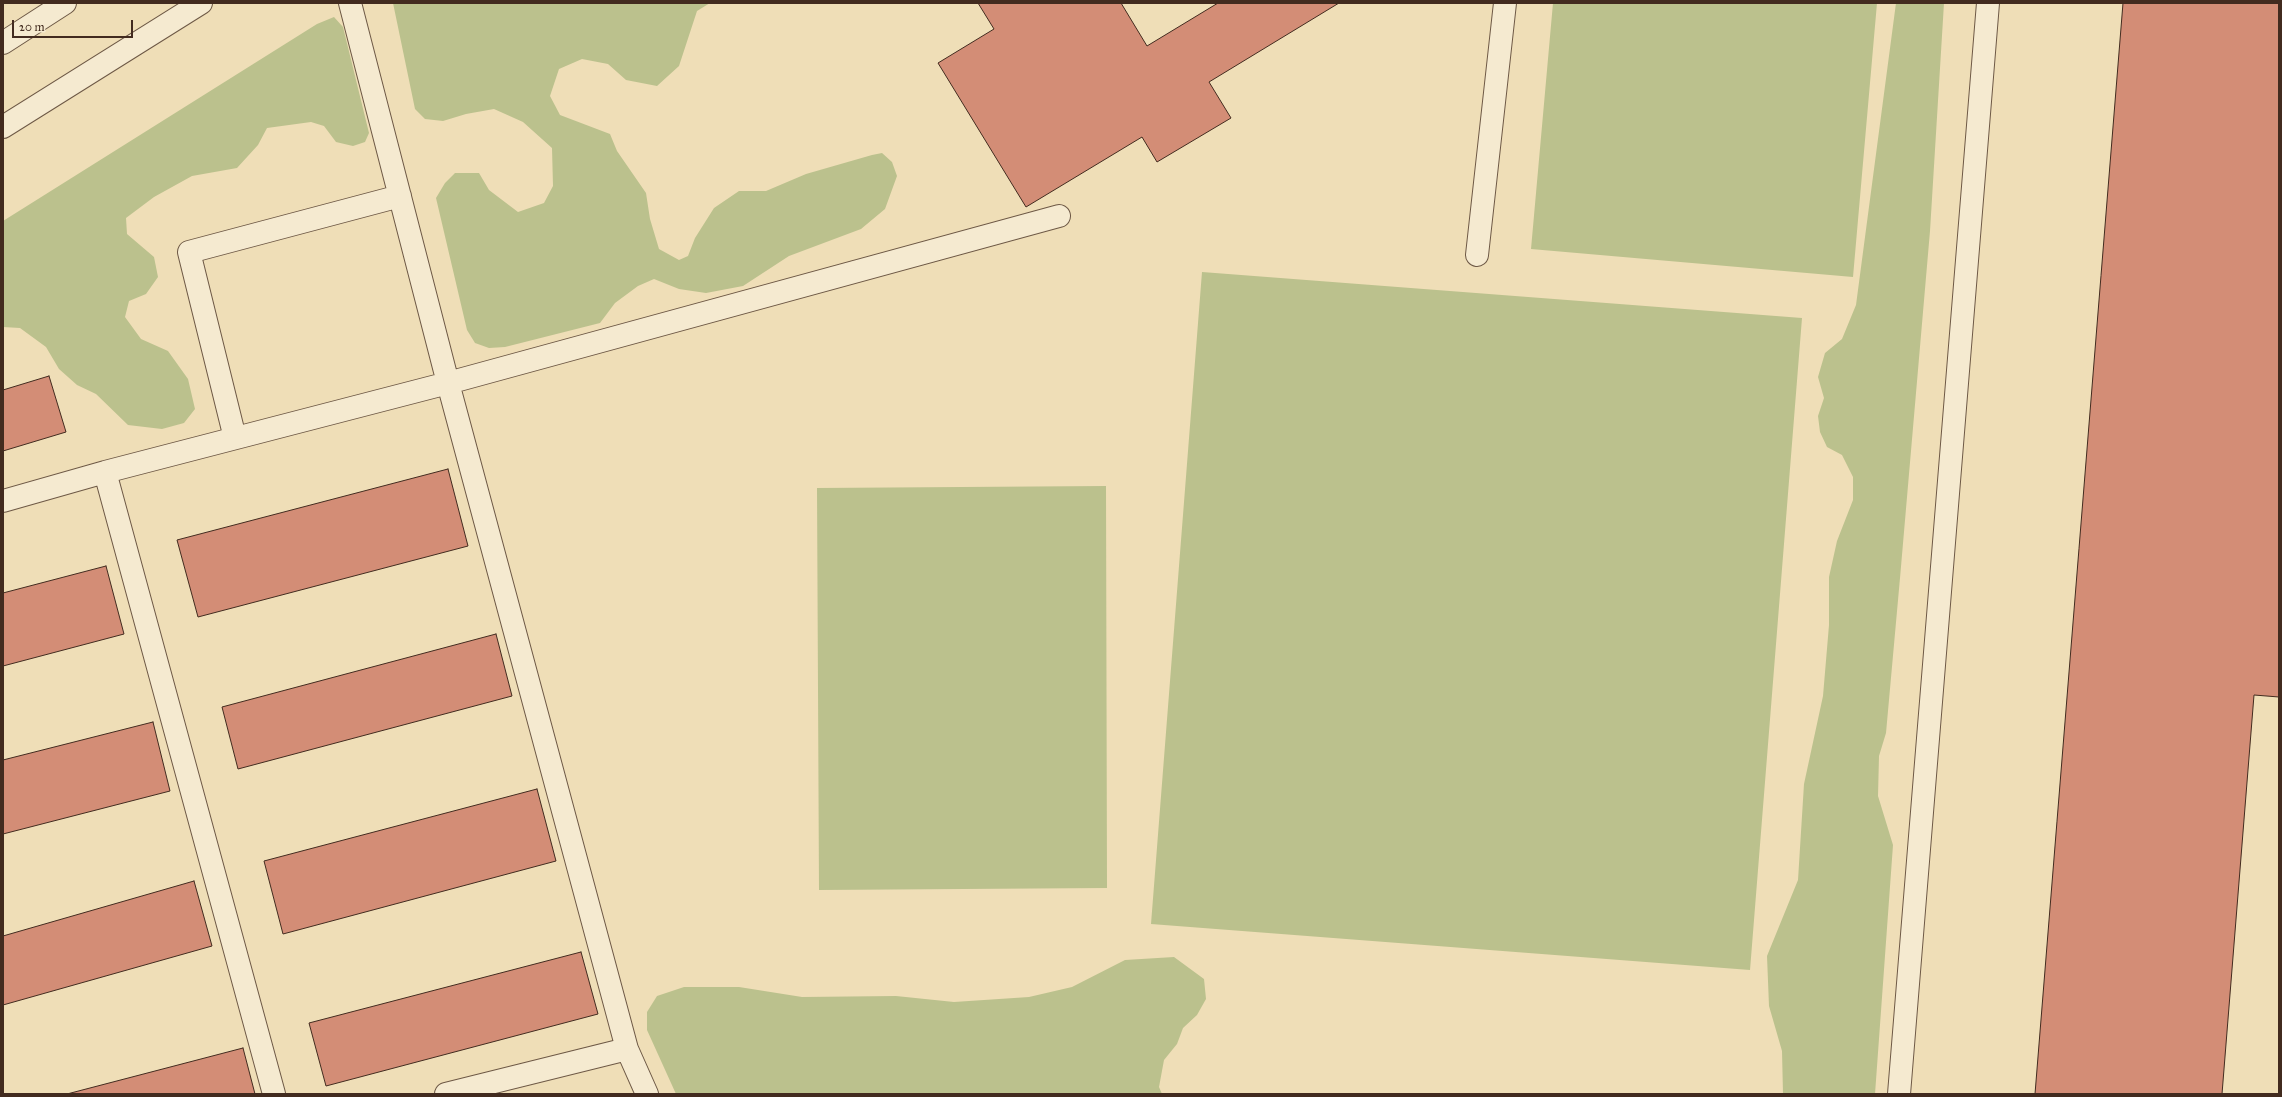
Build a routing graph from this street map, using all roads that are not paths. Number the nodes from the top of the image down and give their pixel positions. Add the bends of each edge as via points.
1 (65, 3) edge
2 (201, 3) edge
3 (350, 3) edge
4 (1506, 3) edge
5 (1988, 3) edge
6 (3, 44) edge
7 (3, 128) edge
8 (400, 196) junction
9 (1059, 216) dead end
10 (1477, 255) dead end
11 (448, 383) junction
12 (235, 438) junction
13 (105, 472) junction
14 (3, 500) edge
15 (627, 1049) junction
16 (274, 1094) edge
17 (446, 1094) edge
18 (647, 1094) edge
19 (1899, 1094) edge

1 - 6 street
2 - 7 street
3 - 8 street
4 - 10 street
5 - 19 street
8 - 11 street
8 - 12 street via 189,252
9 - 11 street
11 - 12 street
11 - 15 street
12 - 13 street
13 - 14 street
13 - 16 street
15 - 17 street
15 - 18 street

